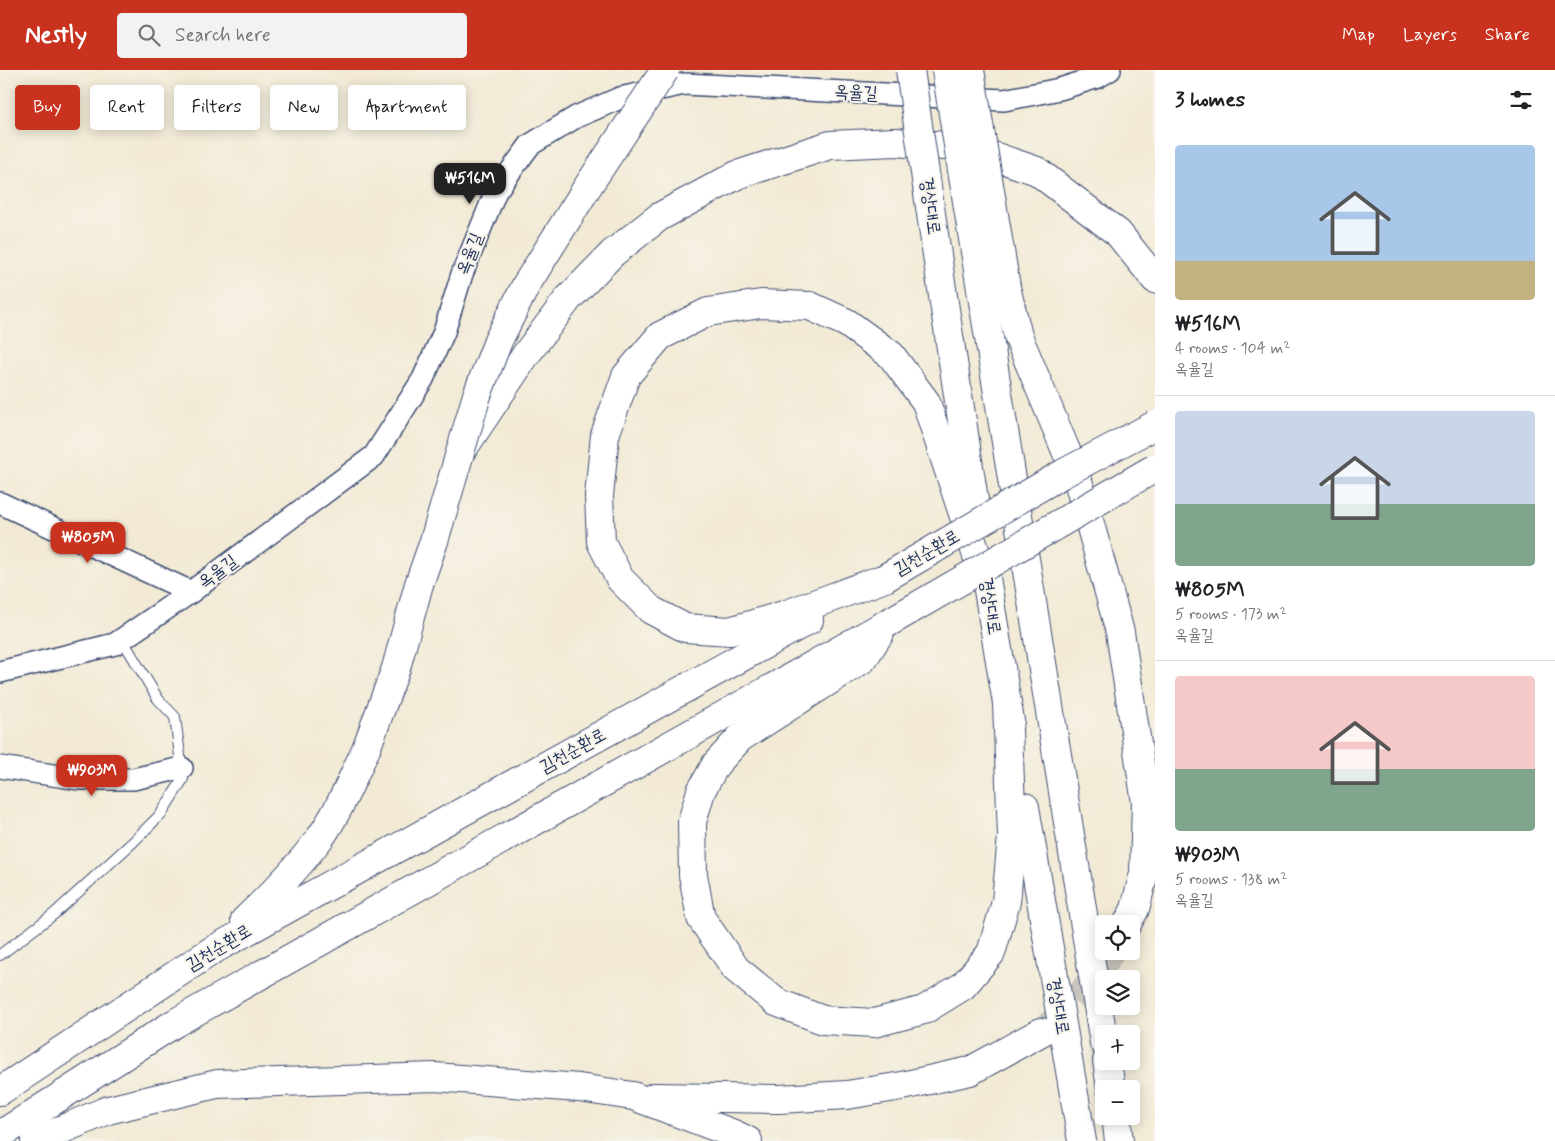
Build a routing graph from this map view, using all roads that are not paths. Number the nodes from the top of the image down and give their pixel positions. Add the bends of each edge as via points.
1 (665, 70) edge
2 (910, 70) edge
3 (946, 70) edge
4 (970, 70) edge
5 (1110, 70) edge
6 (1155, 279) edge
7 (993, 288) junction
8 (1155, 425) edge
9 (458, 456) junction
10 (1155, 468) edge
11 (0, 503) edge
12 (885, 578) junction
13 (986, 583) junction
14 (191, 592) junction
15 (886, 624) junction
16 (122, 639) junction
17 (0, 672) edge
18 (1007, 703) junction
19 (0, 767) edge
20 (182, 768) junction
21 (1132, 915) edge
22 (213, 950) junction
23 (0, 955) edge
24 (1101, 1025) edge
25 (1041, 1032) tunnel mouth
26 (0, 1091) edge
27 (633, 1096) junction
28 (1117, 1125) edge
29 (0, 1135) edge
30 (35, 1141) edge
31 (748, 1141) edge
32 (1082, 1141) edge
33 (1120, 1141) edge

1 - 9 highway, bridge via 526,285 498,341
2 - 13 highway, 경상대로, bridge
3 - 7 highway, 경상대로, bridge
4 - 7 highway, bridge
5 - 14 street, 옥율길 via 1060,89 1004,100 684,84 620,98 576,116 530,145 496,191 423,380 374,456
6 - 9 highway, bridge via 1118,233 1037,171 970,148 895,142 830,145 737,175 659,217 613,253 568,299 525,356
7 - 21 highway via 1018,336 1077,477 1120,632 1146,803 1144,873
7 - 24 highway, 경상대로
8 - 12 highway, 김천순환로, bridge via 1064,473
9 - 22 highway, bridge via 396,668 366,749 345,794 320,837 270,897
10 - 15 highway, bridge
11 - 14 street
12 - 13 highway via 784,615 730,630 685,628 650,610 620,579 601,542 599,496 604,435 626,376 660,336 708,312 761,304 810,306 847,323 891,355 926,402
12 - 22 highway, 김천순환로
13 - 18 highway, 경상대로
14 - 16 street, 옥율길
15 - 18 highway via 863,659 740,738 716,764 701,791 692,822 693,875 701,918 736,969 776,1002 823,1020 874,1023 924,1010 963,986 991,953 1006,902 1012,836
15 - 29 highway via 175,1023
16 - 17 street, 옥율길 via 115,644
16 - 20 lane via 158,699 175,717
18 - 32 highway, 경상대로
19 - 20 street via 79,779 133,779
20 - 23 lane via 183,779 161,814 54,914
22 - 26 highway, 김천순환로
25 - 27 highway via 970,1071 847,1095 779,1098
27 - 30 highway via 578,1088 435,1077 217,1084 108,1110
27 - 31 highway
28 - 33 highway

